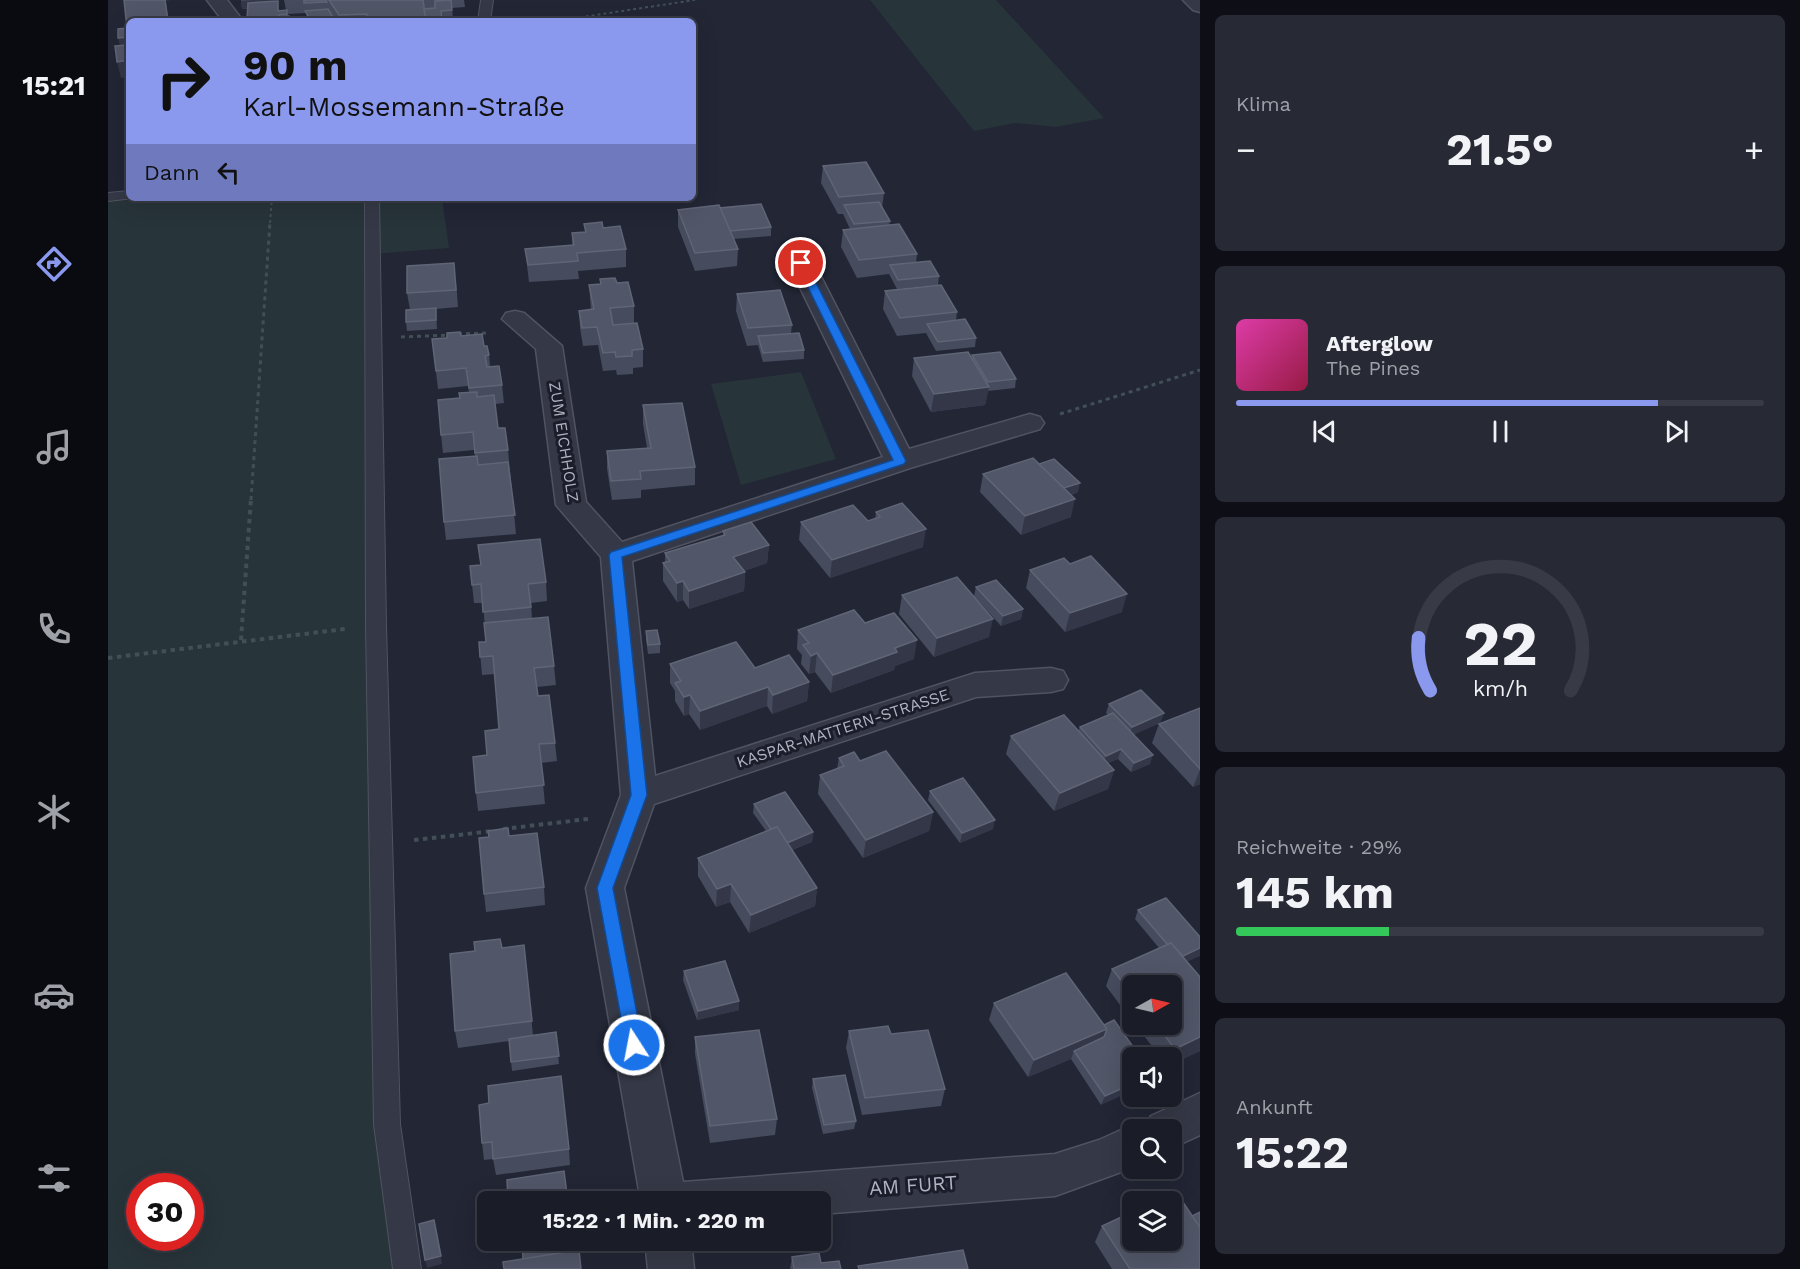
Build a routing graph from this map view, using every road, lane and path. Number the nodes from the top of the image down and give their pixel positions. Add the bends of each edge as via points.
1 (217, 0) edge
2 (487, 0) edge
3 (695, 0) edge
4 (1192, 0) edge
5 (1200, 6) edge
6 (231, 18) edge
7 (484, 18) edge
8 (576, 18) edge
9 (126, 195) edge
10 (108, 197) edge
11 (272, 201) edge
12 (372, 201) edge
13 (801, 263) dead end
14 (522, 325) joint
15 (374, 339) junction
16 (1200, 370) edge
17 (1030, 423) joint
18 (900, 461) junction
19 (616, 555) junction
20 (376, 625) junction
21 (241, 639) junction
22 (108, 658) edge
23 (1051, 680) dead end
24 (636, 805) junction
25 (380, 844) junction
26 (1200, 1113) edge
27 (1182, 1122) edge
28 (1122, 1151) edge
29 (662, 1191) edge
30 (831, 1191) edge
31 (669, 1251) edge
32 (407, 1269) edge
33 (671, 1269) edge

1 - 6 street
2 - 7 lane
3 - 8 path
4 - 5 street
9 - 10 lane
11 - 21 path
12 - 15 lane
13 - 18 street
14 - 15 path
14 - 19 street, ZUM EICHHOLZ via 549,346 571,505
15 - 20 lane
16 - 17 path
17 - 18 street
18 - 19 street
19 - 24 street
20 - 21 path
20 - 25 lane
21 - 22 path
23 - 24 street, KASPAR-MATTERN-STRASSE via 975,685
24 - 25 path
24 - 29 street via 605,888
25 - 32 lane via 387,1124
26 - 27 street
28 - 30 street, AM FURT via 1055,1175
31 - 33 street

